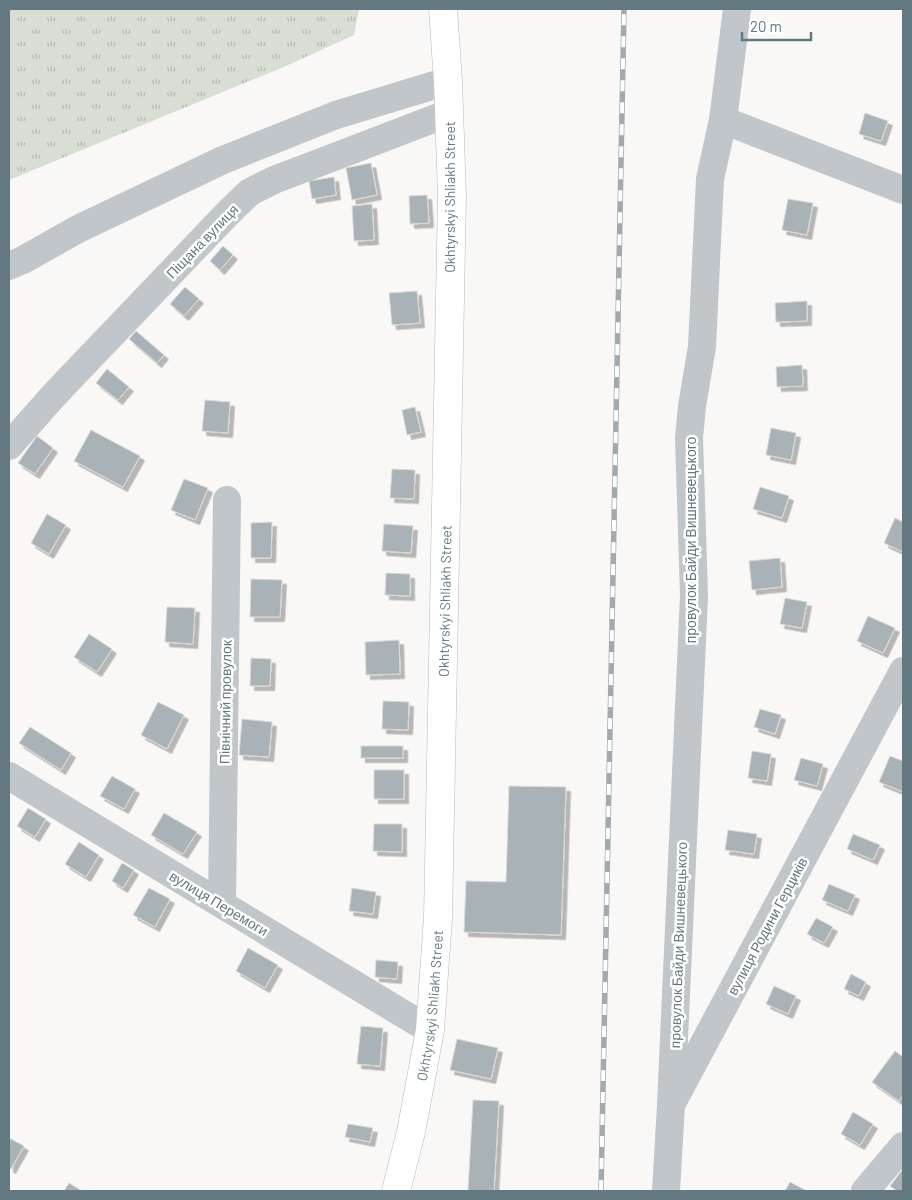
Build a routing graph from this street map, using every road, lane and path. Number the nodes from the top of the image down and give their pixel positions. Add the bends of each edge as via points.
1 (443, 9) edge
2 (737, 9) edge
3 (448, 81) junction
4 (449, 113) junction
5 (723, 120) junction
6 (903, 190) edge
7 (14, 257) edge
8 (9, 446) edge
9 (227, 500) dead end
10 (903, 671) edge
11 (9, 776) edge
12 (222, 904) junction
13 (430, 1030) junction
14 (671, 1105) junction
15 (903, 1146) edge
16 (396, 1191) edge
17 (666, 1191) edge
18 (865, 1191) edge

1 - 3 main road, Okhtyrskyi Shliakh Street
2 - 5 street, провулок Байди Вишневецького
3 - 4 main road, Okhtyrskyi Shliakh Street
3 - 7 street via 336,115 223,160
4 - 8 street, Піщана вулиця via 300,169 250,192
4 - 13 main road, Okhtyrskyi Shliakh Street via 452,196 438,918
5 - 6 street
5 - 14 street, провулок Байди Вишневецького via 710,179 702,347 688,438 694,596
9 - 12 street, Північний провулок
10 - 14 street, вулиця Родини Герциків
11 - 12 street, вулиця Перемоги
12 - 13 street, вулиця Перемоги
13 - 16 main road, Okhtyrskyi Shliakh Street
14 - 17 street, вулиця Родини Герциків
15 - 18 street

